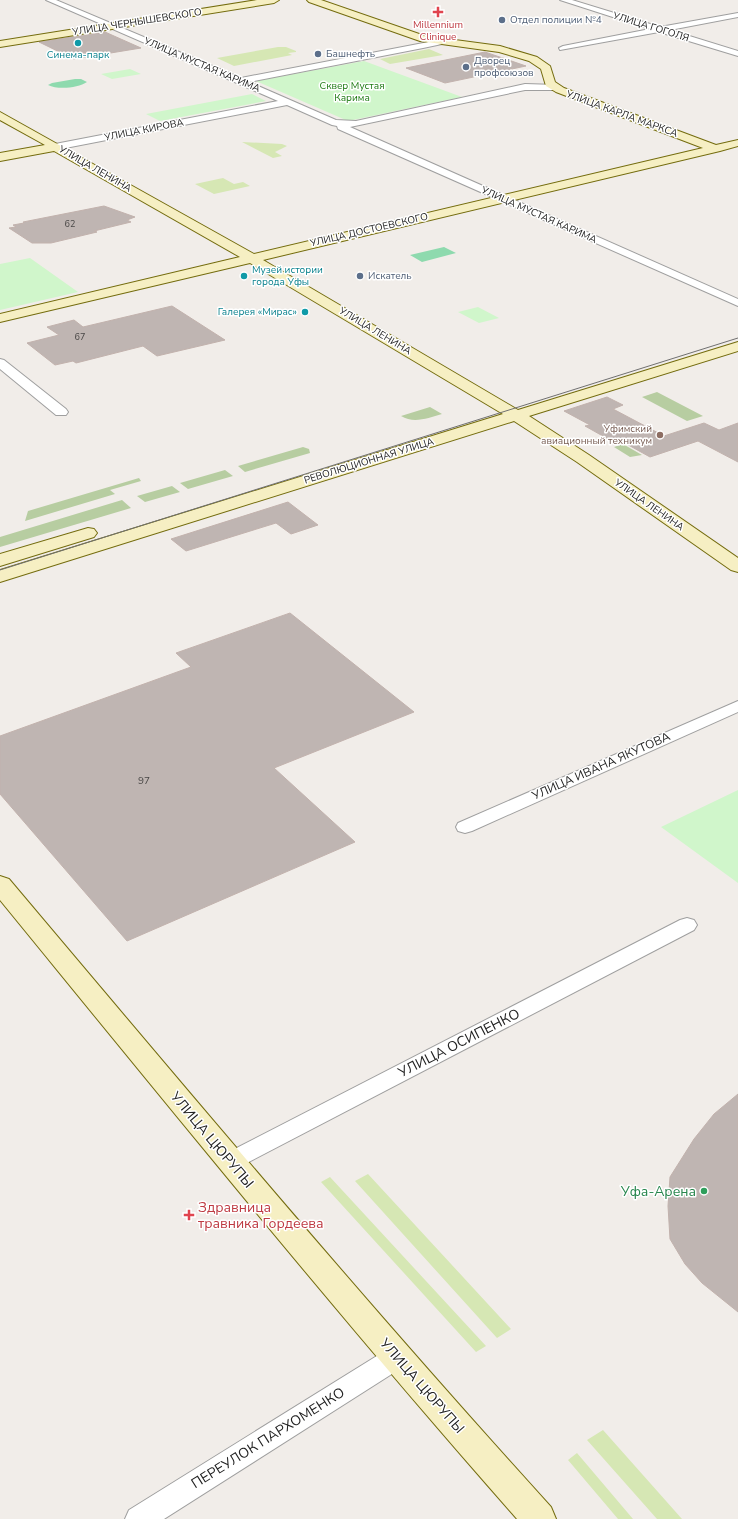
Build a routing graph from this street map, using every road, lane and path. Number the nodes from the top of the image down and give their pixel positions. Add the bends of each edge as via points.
1 (50, 0) edge
2 (274, 0) edge
3 (312, 0) edge
4 (564, 0) edge
5 (738, 15) edge
6 (110, 26) junction
7 (661, 30) junction
8 (439, 42) junction
9 (0, 44) edge
10 (563, 48) dead end
11 (738, 54) edge
12 (240, 81) junction
13 (554, 87) junction
14 (287, 102) junction
15 (0, 115) edge
16 (354, 123) junction
17 (738, 143) edge
18 (55, 147) junction
19 (715, 148) junction
20 (0, 157) edge
21 (738, 157) edge
22 (502, 199) junction
23 (252, 258) junction
24 (738, 303) edge
25 (0, 318) edge
26 (708, 340) dead end
27 (738, 346) edge
28 (0, 362) edge
29 (501, 406) junction
30 (61, 412) dead end
31 (516, 416) junction
32 (0, 560) edge
33 (738, 566) edge
34 (0, 576) edge
35 (738, 706) edge
36 (465, 827) dead end
37 (0, 884) edge
38 (687, 925) dead end
39 (231, 1162) junction
40 (397, 1358) junction
41 (139, 1519) edge
42 (539, 1519) edge

1 - 6 street, УЛИЦА МУСТАЯ КАРИМА
2 - 6 street, УЛИЦА ЧЕРНЫШЕВСКОГО
3 - 8 street, УЛИЦА КАРЛА МАРКСА via 408,35
4 - 7 street, УЛИЦА ГОГОЛЯ
5 - 7 street
6 - 9 street, УЛИЦА ЧЕРНЫШЕВСКОГО
6 - 12 street, УЛИЦА МУСТАЯ КАРИМА
7 - 10 street
7 - 11 street, УЛИЦА ГОГОЛЯ
8 - 12 street
8 - 13 street, УЛИЦА КАРЛА МАРКСА via 500,49 533,58 546,68 547,76
12 - 14 street, УЛИЦА МУСТАЯ КАРИМА
13 - 16 street via 525,87
13 - 19 street, УЛИЦА КАРЛА МАРКСА
14 - 16 street, УЛИЦА МУСТАЯ КАРИМА via 335,123
14 - 18 street, УЛИЦА КИРОВА
15 - 18 street, УЛИЦА ЛЕНИНА
16 - 22 street, УЛИЦА МУСТАЯ КАРИМА via 341,127
17 - 19 street, УЛИЦА ДОСТОЕВСКОГО
18 - 20 street, УЛИЦА КИРОВА
18 - 23 street, УЛИЦА ЛЕНИНА
19 - 21 street, УЛИЦА КАРЛА МАРКСА
19 - 22 street, УЛИЦА ДОСТОЕВСКОГО
22 - 23 street, УЛИЦА ДОСТОЕВСКОГО
22 - 24 street, УЛИЦА МУСТАЯ КАРИМА
23 - 25 street, УЛИЦА ДОСТОЕВСКОГО
23 - 29 street, УЛИЦА ЛЕНИНА
26 - 29 street
27 - 31 street, РЕВОЛЮЦИОННАЯ УЛИЦА
28 - 30 street
29 - 31 street, УЛИЦА ЛЕНИНА
29 - 32 street
31 - 33 street, УЛИЦА ЛЕНИНА
31 - 34 street, РЕВОЛЮЦИОННАЯ УЛИЦА
35 - 36 street, УЛИЦА ИВАНА ЯКУТОВА
37 - 39 street, УЛИЦА ЦЮРУПЫ
38 - 39 street, УЛИЦА ОСИПЕНКО
39 - 40 street, УЛИЦА ЦЮРУПЫ
40 - 41 street, ПЕРЕУЛОК ПАРХОМЕНКО
40 - 42 street, УЛИЦА ЦЮРУПЫ

